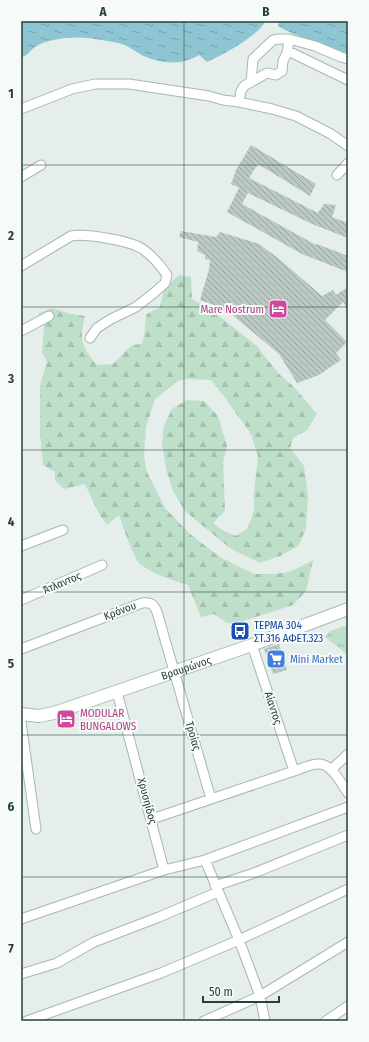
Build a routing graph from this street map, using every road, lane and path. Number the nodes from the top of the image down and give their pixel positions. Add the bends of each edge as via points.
1 (289, 39) junction
2 (287, 53) junction
3 (348, 59) edge
4 (348, 80) edge
5 (251, 82) junction
6 (239, 102) junction
7 (21, 110) edge
8 (348, 146) edge
9 (348, 163) edge
10 (41, 165) dead end
11 (337, 175) dead end
12 (21, 177) edge
13 (21, 266) edge
14 (49, 316) dead end
15 (21, 331) edge
16 (90, 338) dead end
17 (63, 530) dead end
18 (21, 546) edge
19 (102, 565) dead end
20 (21, 600) edge
21 (348, 609) edge
22 (252, 645) junction
23 (21, 649) edge
24 (175, 672) junction
25 (117, 692) junction
26 (21, 714) edge
27 (21, 722) edge
28 (348, 754) edge
29 (331, 770) junction
30 (294, 771) junction
31 (348, 793) edge
32 (211, 799) junction
33 (348, 807) edge
34 (152, 819) junction
35 (36, 829) dead end
36 (348, 835) edge
37 (205, 860) junction
38 (164, 870) junction
39 (217, 889) junction
40 (348, 889) edge
41 (21, 919) edge
42 (239, 940) junction
43 (348, 942) edge
44 (21, 974) edge
45 (260, 996) junction
46 (348, 1006) edge
47 (27, 1021) edge
48 (204, 1021) edge
49 (265, 1021) edge
50 (326, 1021) edge

1 - 2 street
1 - 3 street
1 - 5 street via 273,40 253,59
2 - 4 street via 288,51
2 - 5 street via 282,71 276,75 267,73
5 - 6 street via 244,86
6 - 7 street via 129,84 95,84
6 - 8 street via 296,116
9 - 11 street
10 - 12 street
13 - 16 street via 72,236 79,235 133,244 143,249 163,269 167,275 165,283 136,307 97,328
14 - 15 street
17 - 18 street
19 - 20 street, Άτλαντος
21 - 22 main road, Βραυρώνος
22 - 24 main road, Βραυρώνος
22 - 30 street, Αίαντος
23 - 24 street, Κρόνου via 149,602 154,605 157,612
24 - 25 main road, Βραυρώνος
24 - 32 street, Τροίας
25 - 26 main road, Βραυρώνος via 54,713 39,716
25 - 34 street, Χρυσηίδος
27 - 35 street
28 - 29 street
29 - 30 street via 318,764
29 - 31 street
30 - 32 street
32 - 34 street
33 - 37 street
34 - 38 street, Χρυσηίδος
36 - 39 street
37 - 38 street
37 - 39 street
38 - 41 street
39 - 42 street
39 - 44 street via 159,917 94,942 57,963
40 - 42 street
42 - 45 street
42 - 47 street via 161,973
43 - 45 street
45 - 48 street
45 - 49 street
46 - 50 street

